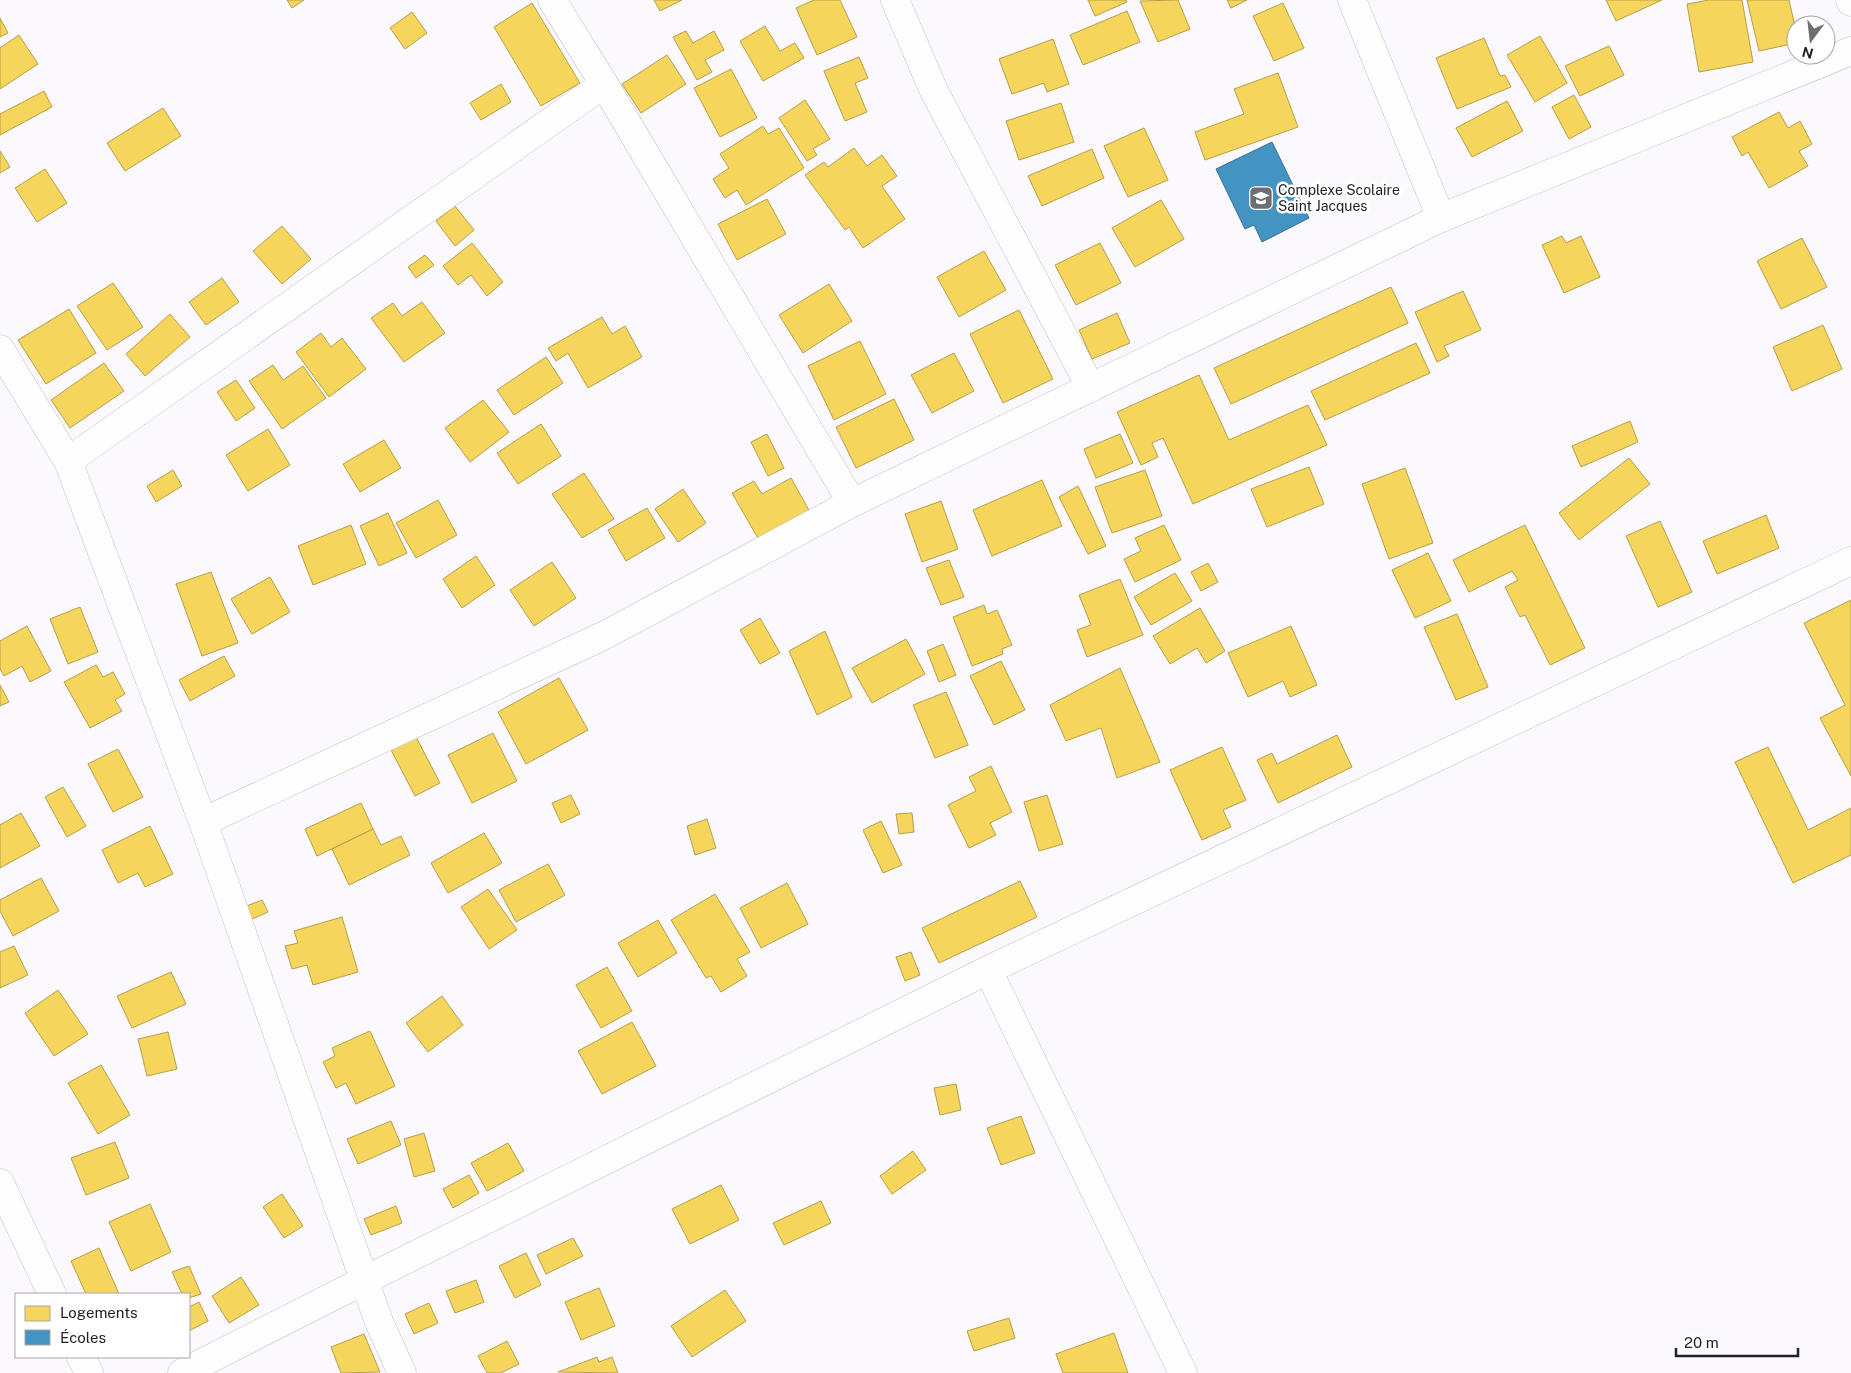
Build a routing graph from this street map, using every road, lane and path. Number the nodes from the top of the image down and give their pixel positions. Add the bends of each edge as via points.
1 (552, 0) edge
2 (895, 0) edge
3 (1352, 0) edge
4 (1851, 51) edge
5 (604, 84) junction
6 (1441, 218) junction
7 (0, 349) edge
8 (1091, 388) junction
9 (68, 461) junction
10 (852, 503) junction
11 (1851, 561) edge
12 (203, 822) junction
13 (988, 970) junction
14 (0, 1183) edge
15 (364, 1280) junction
16 (52, 1293) edge
17 (82, 1358) edge
18 (89, 1373) edge
19 (182, 1373) edge
20 (402, 1373) edge
21 (1183, 1373) edge

1 - 5 street
2 - 8 street via 934,91
3 - 6 street
4 - 6 street
5 - 9 street
5 - 10 street
6 - 8 street
7 - 9 street
8 - 10 street
9 - 12 street
10 - 12 street via 603,636
11 - 13 street
12 - 15 street
13 - 15 street
13 - 21 street
14 - 16 street
15 - 19 street
15 - 20 street
17 - 18 street

